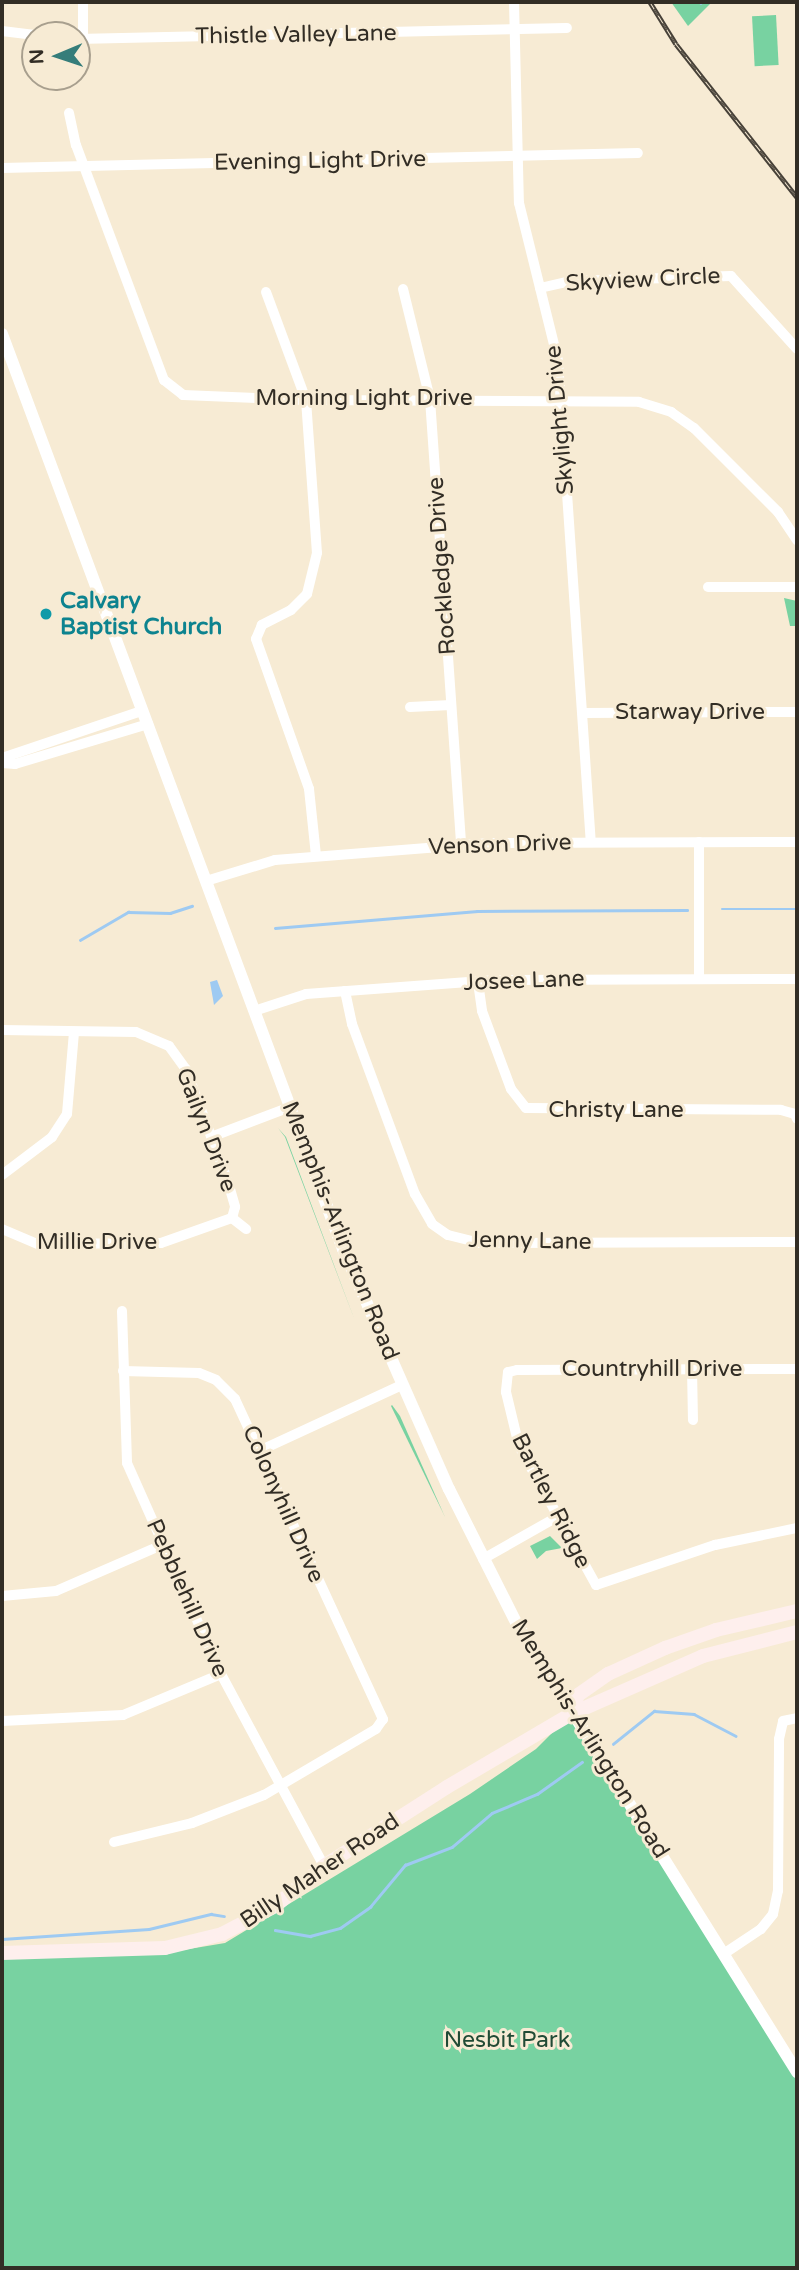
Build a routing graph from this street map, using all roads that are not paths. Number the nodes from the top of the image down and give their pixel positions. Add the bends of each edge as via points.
1 (83, 2) edge
2 (514, 2) edge
3 (81, 21) edge
4 (567, 28) dead end
5 (514, 29) junction
6 (2, 31) edge
7 (21, 33) edge
8 (91, 39) edge
9 (68, 113) dead end
10 (638, 153) dead end
11 (518, 156) junction
12 (84, 167) junction
13 (2, 168) edge
14 (540, 288) junction
15 (402, 289) dead end
16 (266, 292) dead end
17 (2, 334) edge
18 (797, 349) edge
19 (430, 399) junction
20 (560, 399) junction
21 (306, 400) junction
22 (797, 540) edge
23 (708, 587) dead end
24 (797, 587) edge
25 (246, 626) dead end
26 (258, 630) junction
27 (451, 705) junction
28 (410, 707) dead end
29 (142, 711) junction
30 (797, 712) edge
31 (583, 713) junction
32 (148, 724) junction
33 (2, 758) edge
34 (2, 763) edge
35 (591, 842) junction
36 (699, 842) junction
37 (797, 842) edge
38 (461, 845) junction
39 (316, 856) junction
40 (206, 881) junction
41 (699, 978) junction
42 (797, 979) edge
43 (478, 982) junction
44 (345, 992) junction
45 (254, 1010) junction
46 (2, 1030) edge
47 (74, 1032) junction
48 (290, 1107) junction
49 (797, 1119) edge
50 (211, 1136) junction
51 (2, 1175) edge
52 (232, 1218) junction
53 (2, 1229) edge
54 (246, 1229) dead end
55 (797, 1242) edge
56 (122, 1311) dead end
57 (692, 1369) junction
58 (797, 1369) edge
59 (123, 1371) junction
60 (508, 1372) joint
61 (402, 1385) junction
62 (693, 1420) dead end
63 (259, 1451) junction
64 (557, 1517) junction
65 (797, 1528) edge
66 (162, 1545) junction
67 (483, 1559) junction
68 (2, 1596) edge
69 (797, 1611) edge
70 (775, 1614) junction
71 (797, 1632) edge
72 (779, 1635) junction
73 (221, 1674) junction
74 (571, 1714) junction
75 (797, 1718) edge
76 (2, 1721) edge
77 (282, 1786) junction
78 (114, 1842) dead end
79 (324, 1866) junction
80 (2, 1953) edge
81 (724, 1953) junction
82 (797, 2071) edge

1 - 3 street
2 - 5 street, Skylight Drive
4 - 5 street, Thistle Valley Lane
5 - 8 street, Thistle Valley Lane
5 - 11 street, Skylight Drive
6 - 7 street
9 - 12 street, Morning Light Drive
10 - 11 street, Evening Light Drive
11 - 12 street, Evening Light Drive
11 - 14 street, Skylight Drive via 521,220
12 - 13 street, Evening Light Drive
12 - 21 street, Morning Light Drive via 164,380 183,395
14 - 18 street, Skyview Circle via 570,281 731,276
14 - 20 street, Skylight Drive via 556,349
15 - 19 street, Rockledge Drive
16 - 21 street
17 - 29 street, Memphis-Arlington Road
19 - 20 street, Morning Light Drive
19 - 21 street, Morning Light Drive
19 - 27 street, Rockledge Drive
20 - 22 street, Morning Light Drive via 633,401 676,415 718,449 784,518
20 - 31 street, Skylight Drive
21 - 26 street via 317,553 314,576 299,604
23 - 24 street
25 - 26 street
26 - 39 street via 257,647 309,789
27 - 28 street
27 - 38 street, Rockledge Drive
29 - 32 street, Memphis-Arlington Road
29 - 33 street
30 - 31 street, Starway Drive
31 - 35 street, Skylight Drive
32 - 34 street via 15,764
32 - 40 street, Memphis-Arlington Road
35 - 36 street, Venson Drive
35 - 38 street, Venson Drive
36 - 37 street, Venson Drive
36 - 41 street
38 - 39 street, Venson Drive
39 - 40 street, Venson Drive via 247,866
40 - 45 street, Memphis-Arlington Road
41 - 42 street, Josee Lane
41 - 43 street, Josee Lane
43 - 44 street, Josee Lane
43 - 49 street, Christy Lane via 482,1011 507,1078 518,1102 526,1108 782,1110
44 - 45 street, Josee Lane via 298,996
44 - 55 street, Jenny Lane via 352,1024 415,1194 432,1224 447,1235 479,1243
45 - 48 street, Memphis-Arlington Road
46 - 47 street, Gailyn Drive
47 - 50 street, Gailyn Drive via 136,1032 169,1046 186,1069
47 - 51 street via 67,1114 52,1137
48 - 50 street
48 - 61 street, Memphis-Arlington Road via 343,1249
50 - 52 street, Gailyn Drive via 233,1196
52 - 53 street, Millie Drive via 160,1244 38,1244
52 - 54 street
56 - 59 street, Pebblehill Drive
57 - 58 street, Countryhill Drive
57 - 60 street, Countryhill Drive
57 - 62 street
59 - 63 street, Colonyhill Drive via 183,1370 216,1380 234,1399
59 - 66 street, Pebblehill Drive via 127,1463
60 - 64 street, Bartley Ridge via 507,1404 515,1437
61 - 63 street
61 - 67 street, Memphis-Arlington Road
63 - 77 street, Colonyhill Drive via 387,1720
64 - 65 street, Bartley Ridge via 596,1585 715,1545
64 - 67 street
66 - 68 street via 57,1591
66 - 73 street, Pebblehill Drive
67 - 74 street, Memphis-Arlington Road
69 - 70 main road
70 - 72 main road
70 - 74 main road via 700,1635 608,1675 578,1695
71 - 72 main road
72 - 74 main road via 694,1659
73 - 76 street via 123,1715
73 - 77 street, Pebblehill Drive
74 - 79 main road, Billy Maher Road
74 - 81 street, Memphis-Arlington Road
75 - 81 street via 783,1721 779,1744 776,1904 761,1929
77 - 78 street via 192,1823
77 - 79 street, Pebblehill Drive
79 - 80 main road, Billy Maher Road via 275,1906 208,1939 112,1952
81 - 82 street, Memphis-Arlington Road

